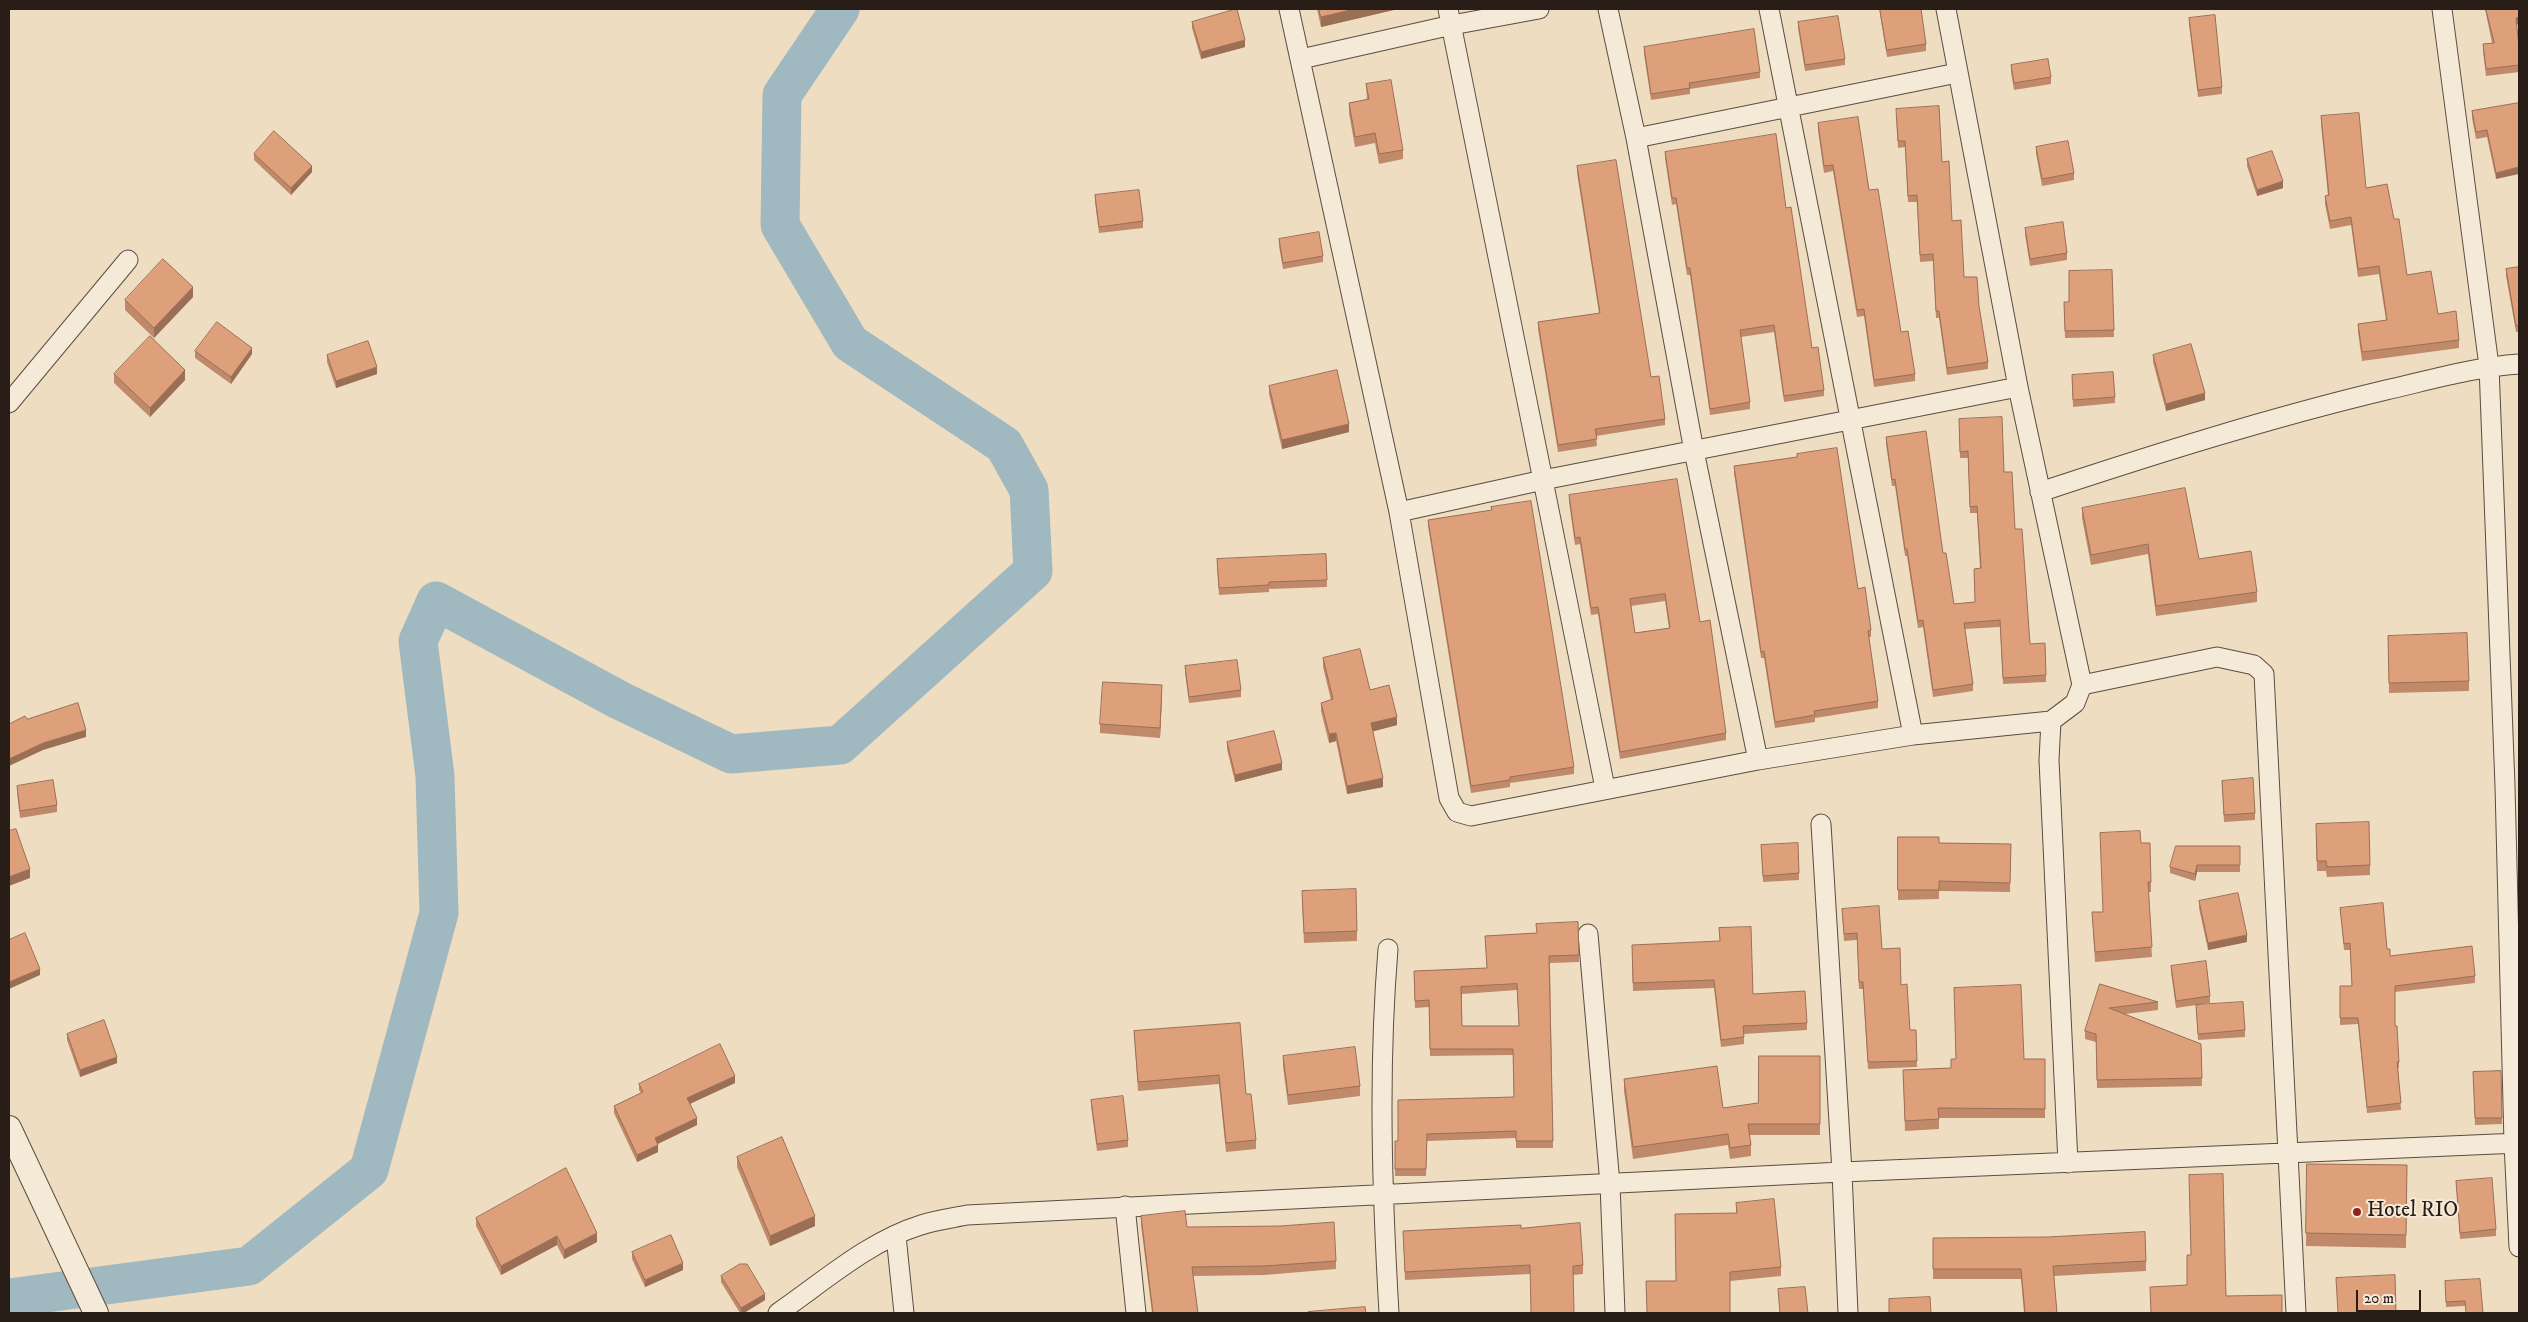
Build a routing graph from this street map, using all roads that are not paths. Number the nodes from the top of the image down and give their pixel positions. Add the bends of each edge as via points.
1 (1289, 9) edge
2 (1539, 9) edge
3 (1608, 9) edge
4 (1769, 9) edge
5 (1946, 9) edge
6 (2442, 9) edge
7 (1450, 17) edge
8 (1301, 59) junction
9 (1957, 74) junction
10 (1789, 108) junction
11 (1636, 138) junction
12 (128, 260) dead end
13 (2519, 364) edge
14 (2489, 366) junction
15 (2018, 387) junction
16 (9, 404) edge
17 (1849, 421) junction
18 (1694, 451) junction
19 (1543, 480) junction
20 (2040, 492) junction
21 (1399, 512) junction
22 (2082, 685) junction
23 (2051, 721) junction
24 (1913, 735) junction
25 (1758, 760) junction
26 (1605, 788) junction
27 (1820, 824) dead end
28 (1588, 934) dead end
29 (1388, 949) dead end
30 (9, 1128) edge
31 (2517, 1143) edge
32 (2287, 1153) junction
33 (2068, 1163) junction
34 (1842, 1172) junction
35 (1610, 1184) junction
36 (1382, 1196) junction
37 (1125, 1206) junction
38 (896, 1236) junction
39 (2519, 1247) edge
40 (96, 1313) edge
41 (778, 1313) edge
42 (904, 1313) edge
43 (1136, 1313) edge
44 (1389, 1313) edge
45 (1615, 1313) edge
46 (1848, 1313) edge
47 (2296, 1313) edge

1 - 8 street
2 - 7 street
3 - 11 street
4 - 10 street
5 - 9 street
6 - 14 street
7 - 8 street
7 - 19 street
8 - 21 street
9 - 10 street
9 - 15 street
10 - 11 street
10 - 17 street
11 - 18 street
12 - 16 street
13 - 14 street
14 - 20 street via 2330,403 2190,443
14 - 31 street
15 - 17 street
15 - 20 street
17 - 18 street
17 - 24 street
18 - 19 street
18 - 25 street
19 - 21 street
19 - 26 street
20 - 22 street
21 - 26 street via 1452,806 1463,815 1471,816
22 - 23 street via 2075,703
22 - 32 street via 2217,657 2254,665 2264,674
23 - 24 street
23 - 33 street via 2049,760
24 - 25 street
25 - 26 street
27 - 34 street
28 - 35 street
29 - 36 street via 1381,1064
30 - 40 street
31 - 32 street
31 - 39 street
32 - 33 street
32 - 47 street
33 - 34 street
34 - 35 street
34 - 46 street
35 - 36 street
35 - 45 street
36 - 37 street
36 - 44 street
37 - 38 street via 966,1215 922,1225
37 - 43 street
38 - 41 street via 849,1263
38 - 42 street

